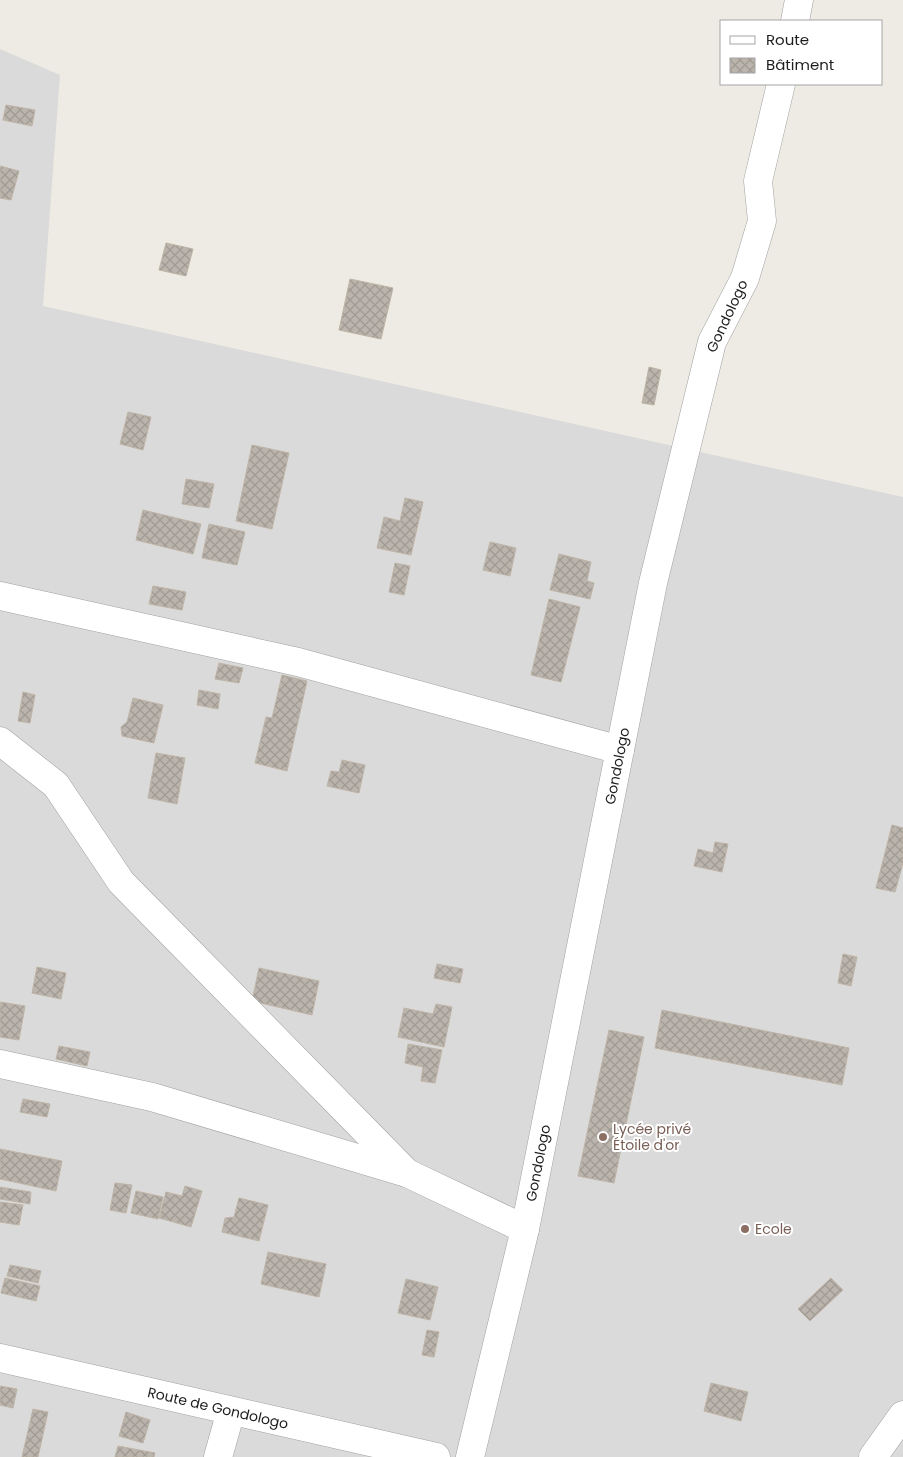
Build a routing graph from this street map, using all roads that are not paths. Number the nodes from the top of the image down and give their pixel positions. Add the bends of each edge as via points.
1 (799, 0) edge
2 (795, 20) edge
3 (781, 85) edge
4 (0, 596) edge
5 (0, 741) edge
6 (620, 750) junction
7 (0, 1064) edge
8 (407, 1173) junction
9 (524, 1229) junction
10 (0, 1358) edge
11 (231, 1411) junction
12 (903, 1414) edge
13 (218, 1457) edge
14 (436, 1457) edge
15 (470, 1457) edge
16 (872, 1457) edge

1 - 2 street
3 - 6 street, Gondologo via 758,181 762,221 745,278 712,342 653,583
4 - 6 street via 298,662
5 - 8 street via 56,785 121,882
6 - 9 street, Gondologo
7 - 8 street via 152,1097
8 - 9 street
9 - 15 street, Gondologo
10 - 11 street, Route de Gondologo
11 - 13 street
11 - 14 street, Route de Gondologo
12 - 16 street

